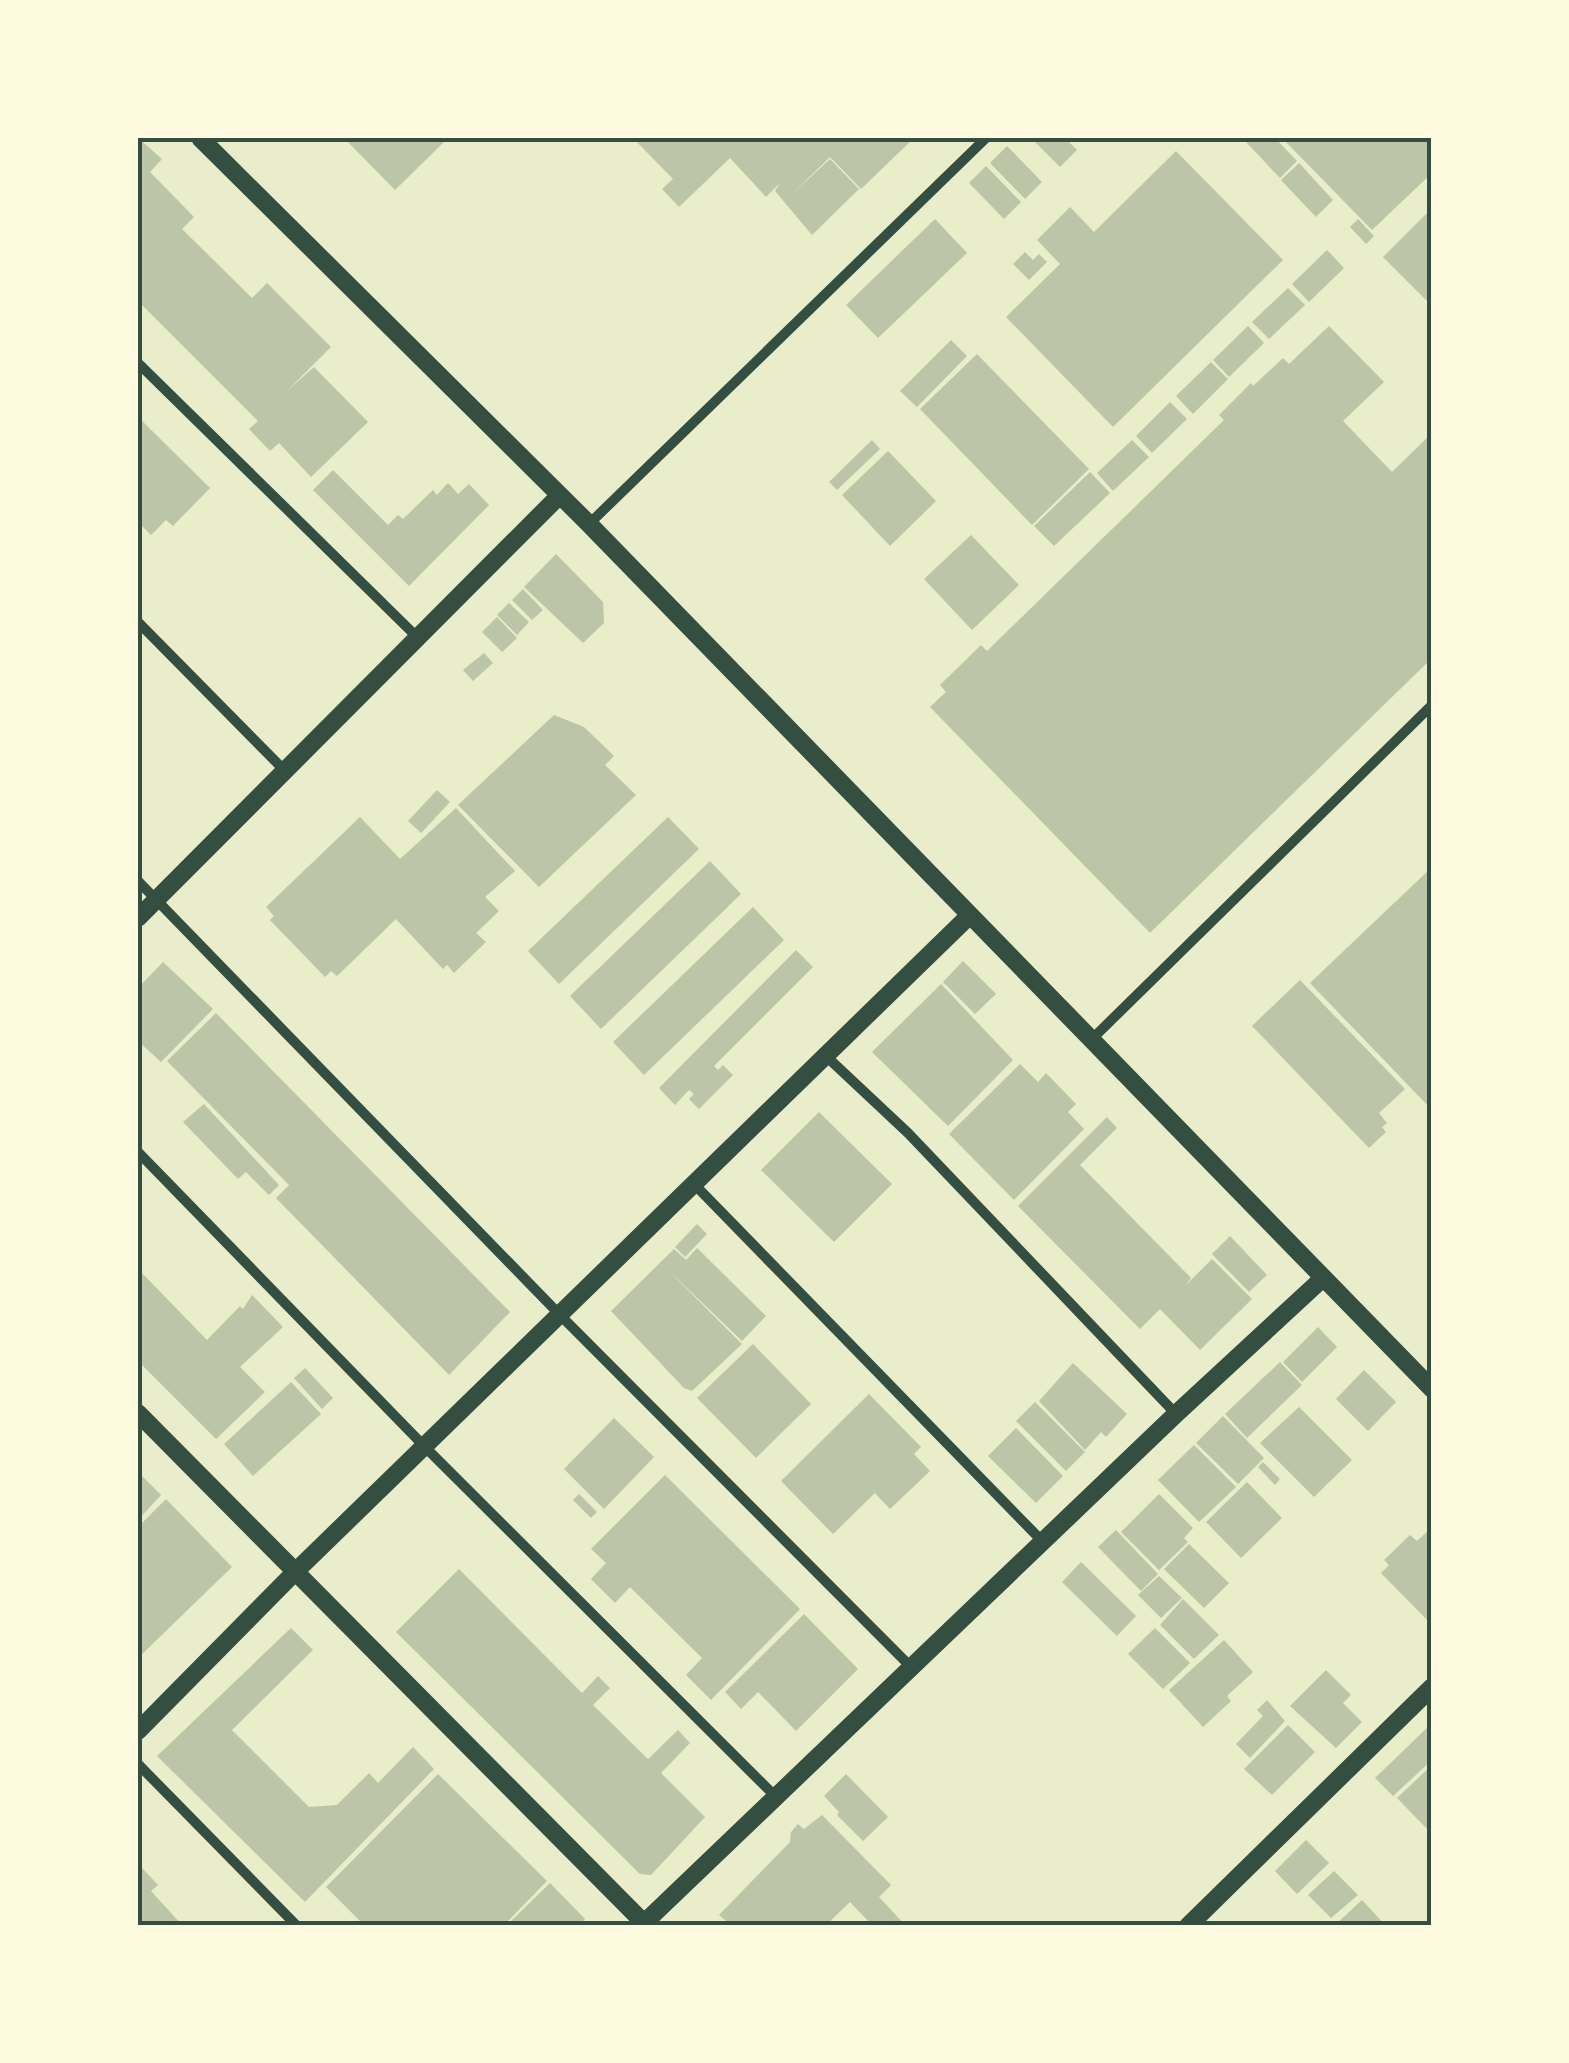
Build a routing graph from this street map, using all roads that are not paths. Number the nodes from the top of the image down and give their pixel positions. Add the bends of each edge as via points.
1 (200, 138) edge
2 (986, 138) edge
3 (138, 363) edge
4 (559, 496) junction
5 (588, 524) junction
6 (138, 622) edge
7 (416, 636) junction
8 (1432, 705) edge
9 (285, 772) junction
10 (138, 881) edge
11 (156, 900) junction
12 (969, 916) junction
13 (138, 918) edge
14 (1090, 1040) junction
15 (827, 1056) junction
16 (138, 1152) edge
17 (695, 1185) junction
18 (1322, 1279) junction
19 (561, 1316) junction
20 (1432, 1389) edge
21 (138, 1413) edge
22 (1176, 1414) junction
23 (425, 1447) junction
24 (1043, 1542) junction
25 (294, 1573) junction
26 (911, 1667) junction
27 (1432, 1687) edge
28 (138, 1730) edge
29 (138, 1764) edge
30 (776, 1797) junction
31 (644, 1925) edge
32 (297, 1926) edge
33 (1188, 1926) edge

1 - 4 street
2 - 5 street
3 - 7 street
4 - 5 street
4 - 7 street
5 - 12 street
6 - 9 street
7 - 9 street
8 - 14 street
9 - 11 street
10 - 11 street
11 - 13 street
11 - 19 street
12 - 14 street
12 - 15 street
14 - 18 street
15 - 17 street
15 - 22 street
16 - 23 street
17 - 19 street
17 - 24 street
18 - 20 street
18 - 22 street
19 - 23 street
19 - 26 street
21 - 25 street
22 - 24 street
23 - 25 street
23 - 30 street
24 - 26 street
25 - 28 street
25 - 31 street
26 - 30 street
27 - 33 street
29 - 32 street
30 - 31 street

